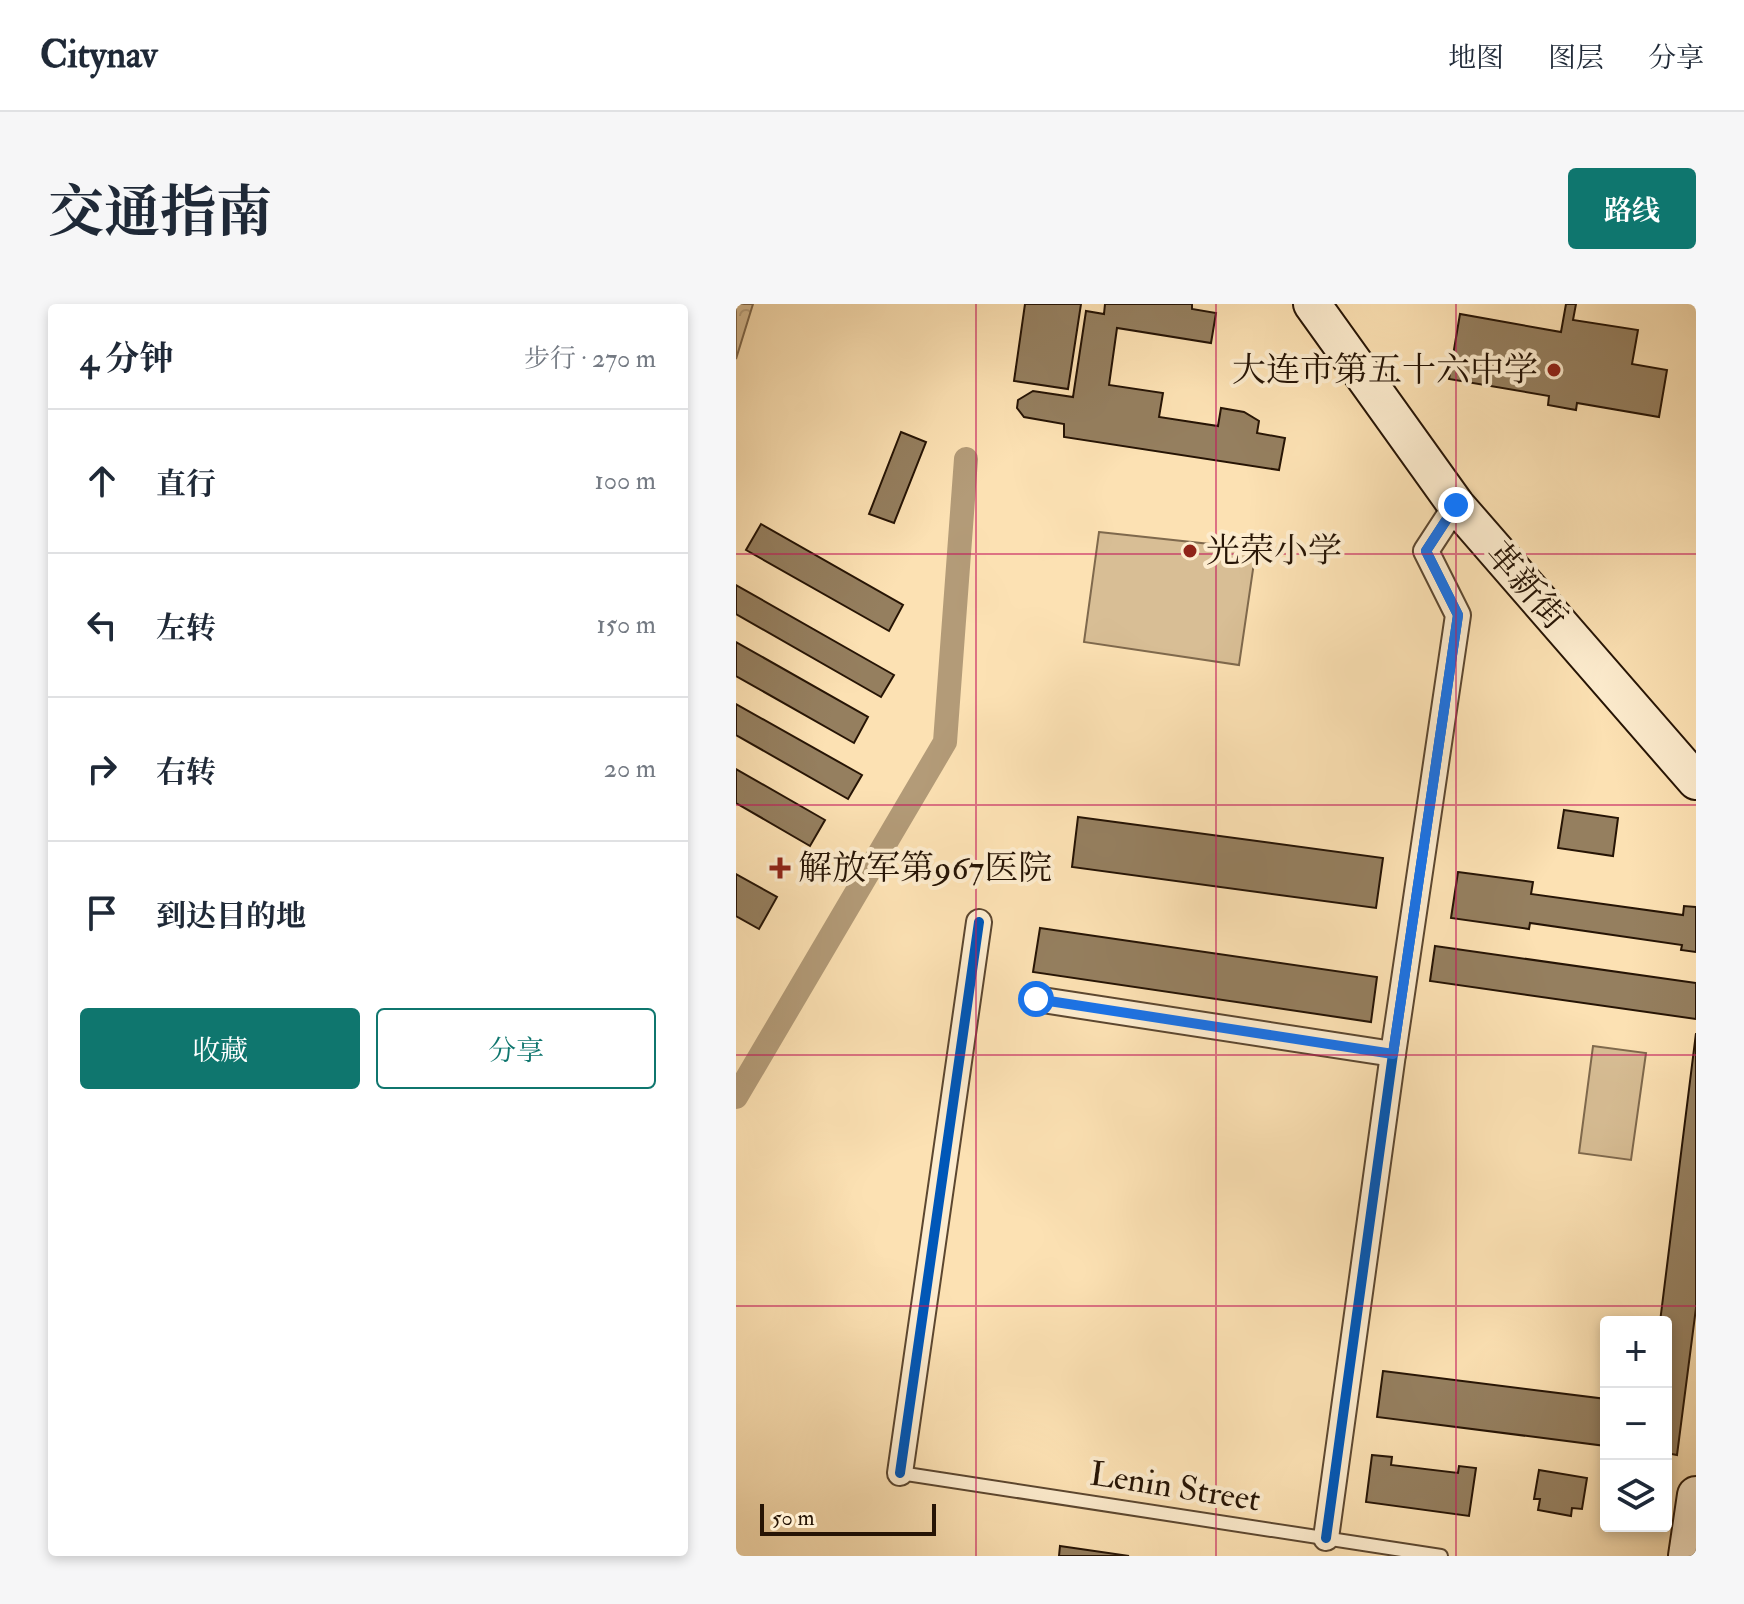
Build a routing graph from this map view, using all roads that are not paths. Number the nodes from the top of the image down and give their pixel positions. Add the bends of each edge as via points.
1 (1312, 304) edge
2 (1456, 505) junction
3 (1696, 781) edge
4 (979, 922) dead end
5 (1036, 999) dead end
6 (1393, 1054) junction
7 (900, 1473) joint
8 (1696, 1495) edge
9 (1326, 1538) junction
10 (1441, 1556) edge
11 (1687, 1556) edge

1 - 2 main road, 革新街
2 - 3 main road, 革新街
2 - 6 street via 1426,551 1458,615
4 - 7 street
5 - 6 street
6 - 9 street
7 - 9 lane, Lenin Street
8 - 11 main road
9 - 10 lane, Lenin Street

